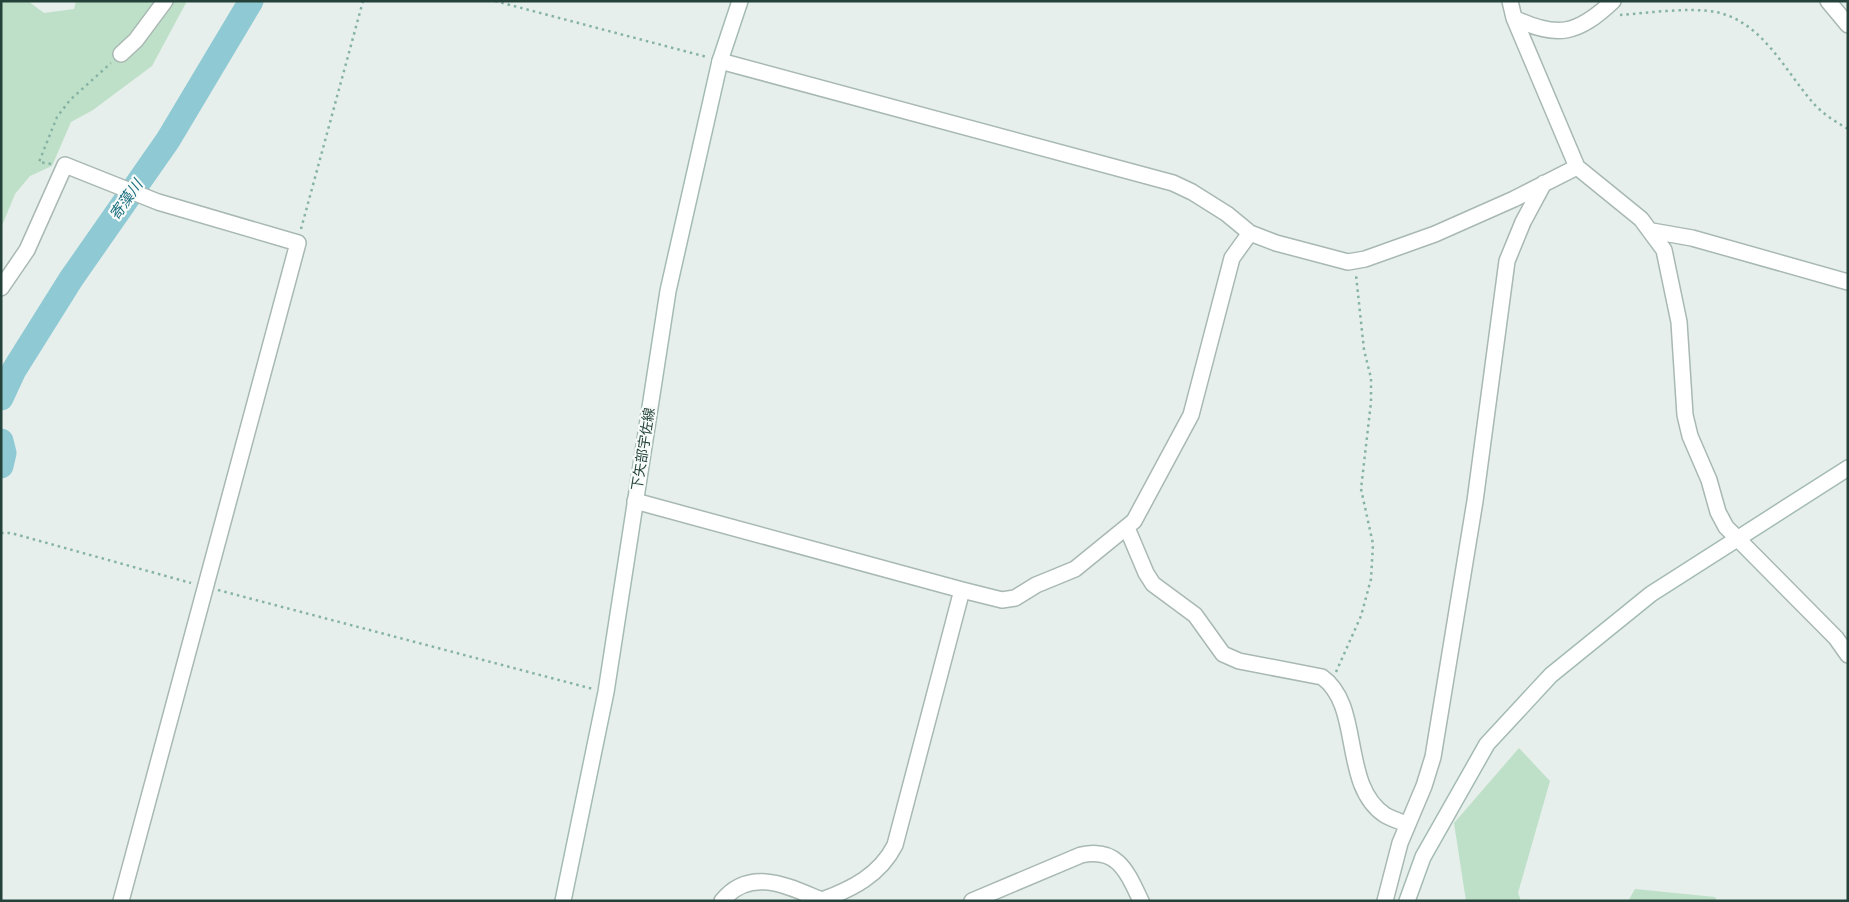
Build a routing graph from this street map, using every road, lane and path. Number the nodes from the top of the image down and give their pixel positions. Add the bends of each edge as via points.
1 (165, 1) edge
2 (363, 1) edge
3 (495, 1) edge
4 (740, 1) edge
5 (1510, 1) edge
6 (1614, 1) edge
7 (1828, 1) edge
8 (1596, 17) junction
9 (1514, 18) junction
10 (1848, 25) edge
11 (121, 54) joint
12 (720, 61) junction
13 (1848, 129) edge
14 (65, 165) junction
15 (1577, 167) junction
16 (1544, 183) junction
17 (1652, 231) junction
18 (1250, 233) junction
19 (298, 243) junction
20 (1355, 262) junction
21 (1848, 282) edge
22 (1, 288) edge
23 (1848, 468) edge
24 (635, 501) junction
25 (1127, 528) junction
26 (1, 532) edge
27 (1736, 540) junction
28 (205, 587) junction
29 (962, 590) junction
30 (1848, 655) edge
31 (1331, 683) junction
32 (606, 692) junction
33 (1407, 824) junction
34 (823, 900) edge
35 (120, 901) edge
36 (563, 901) edge
37 (722, 901) edge
38 (972, 901) edge
39 (1141, 901) edge
40 (1385, 901) edge
41 (1407, 901) edge

1 - 11 street via 136,40
2 - 19 path
3 - 12 path
4 - 12 street, 下矢部宇佐線
5 - 9 street
6 - 8 street
7 - 10 street
8 - 9 street via 1587,24 1559,31 1531,26
8 - 13 path via 1654,12 1715,12 1738,20 1756,30 1816,106
9 - 15 street
11 - 14 path via 70,100 57,117 39,162
12 - 18 street via 1166,181 1192,192
12 - 24 street, 下矢部宇佐線 via 668,292
14 - 19 street via 158,202
14 - 22 street via 27,250
15 - 16 street
15 - 17 street via 1624,203
16 - 20 street via 1435,234
16 - 33 street via 1507,261 1474,510 1432,757 1424,786
17 - 21 street via 1692,238
17 - 27 street via 1664,250 1672,284 1682,345 1682,390 1690,436 1709,480 1718,512
18 - 20 street via 1285,246
18 - 25 street via 1232,258 1191,415 1140,512
19 - 28 street
20 - 31 path via 1364,350 1371,378 1361,489 1373,544 1371,579 1361,616
23 - 27 street
24 - 29 street
24 - 32 street, 下矢部宇佐線
25 - 29 street via 1103,544 1075,570 1036,585 1015,598 1002,600
25 - 31 street via 1153,584 1195,615 1223,654 1239,661 1322,677
26 - 28 path
27 - 30 street via 1764,564 1836,638
27 - 41 street via 1651,594 1551,675 1526,702 1488,744 1423,857
28 - 32 path
28 - 35 street
29 - 34 street via 895,845 876,872 848,890
31 - 33 street via 1346,721 1354,763 1373,802 1385,814
32 - 36 street, 下矢部宇佐線
33 - 40 street
34 - 37 street via 765,881 738,887
38 - 39 street via 1093,852 1111,857 1126,870

